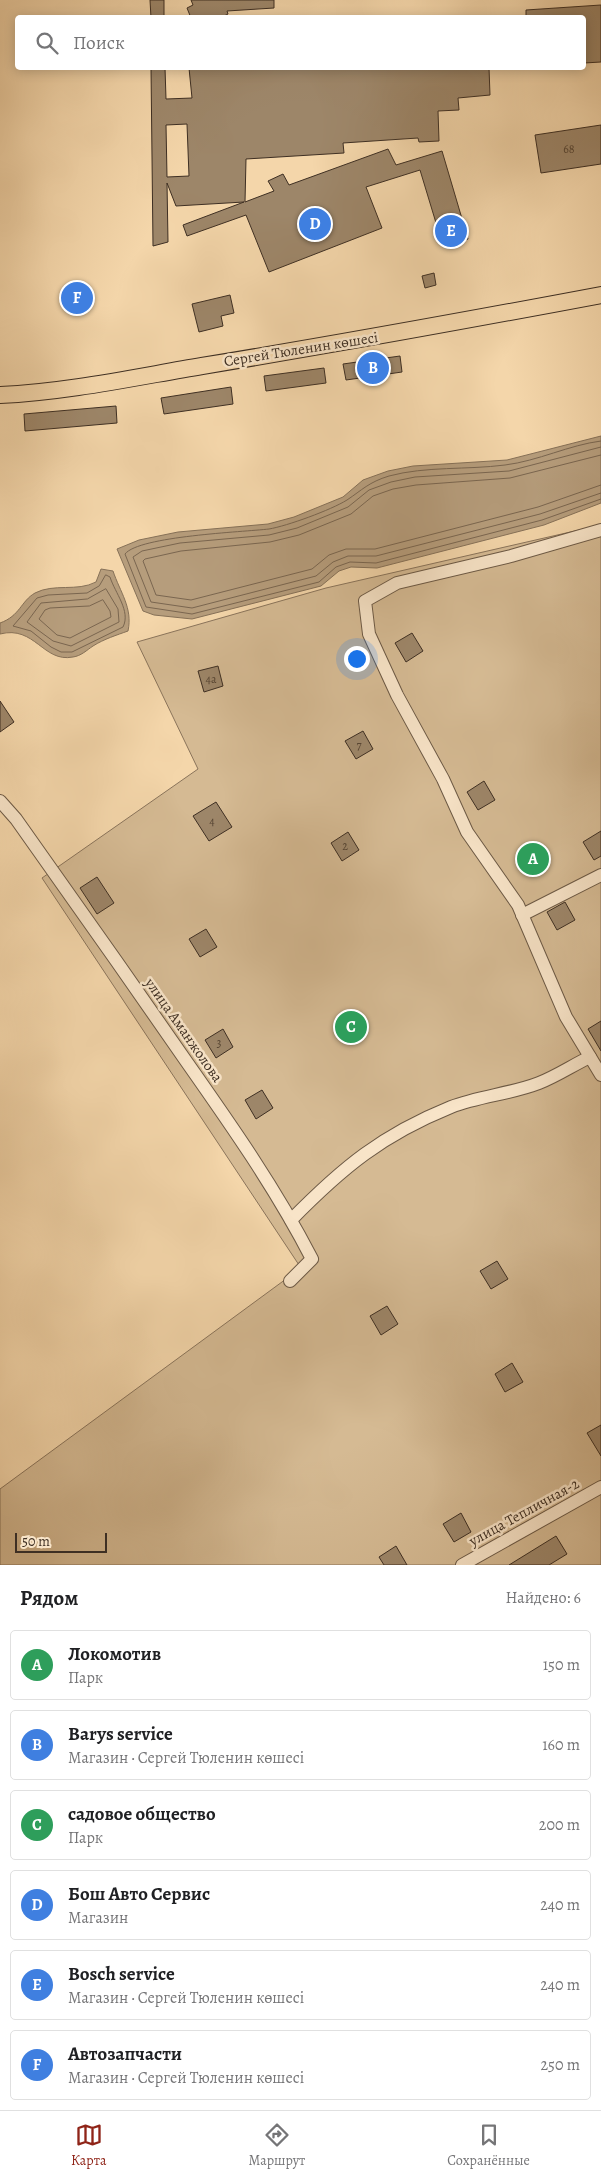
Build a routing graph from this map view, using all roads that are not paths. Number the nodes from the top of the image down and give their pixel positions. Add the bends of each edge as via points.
1 (601, 295) edge
2 (0, 394) edge
3 (601, 530) edge
4 (0, 801) edge
5 (601, 875) edge
6 (522, 914) junction
7 (590, 1057) junction
8 (601, 1075) edge
9 (291, 1220) junction
10 (290, 1281) dead end
11 (601, 1487) edge
12 (462, 1565) edge

1 - 2 main road, Сергей Тюленин көшесі via 426,329
3 - 6 street via 511,556 397,583 365,601 369,634 397,696 443,779 467,832
4 - 9 street, улица Аманжолова via 113,955 233,1129
5 - 6 street
6 - 7 street via 566,1017
7 - 8 street
7 - 9 street via 539,1083 452,1106 399,1131 360,1156 326,1184
9 - 10 street, улица Аманжолова via 312,1259
11 - 12 street, улица Тепличная-2

